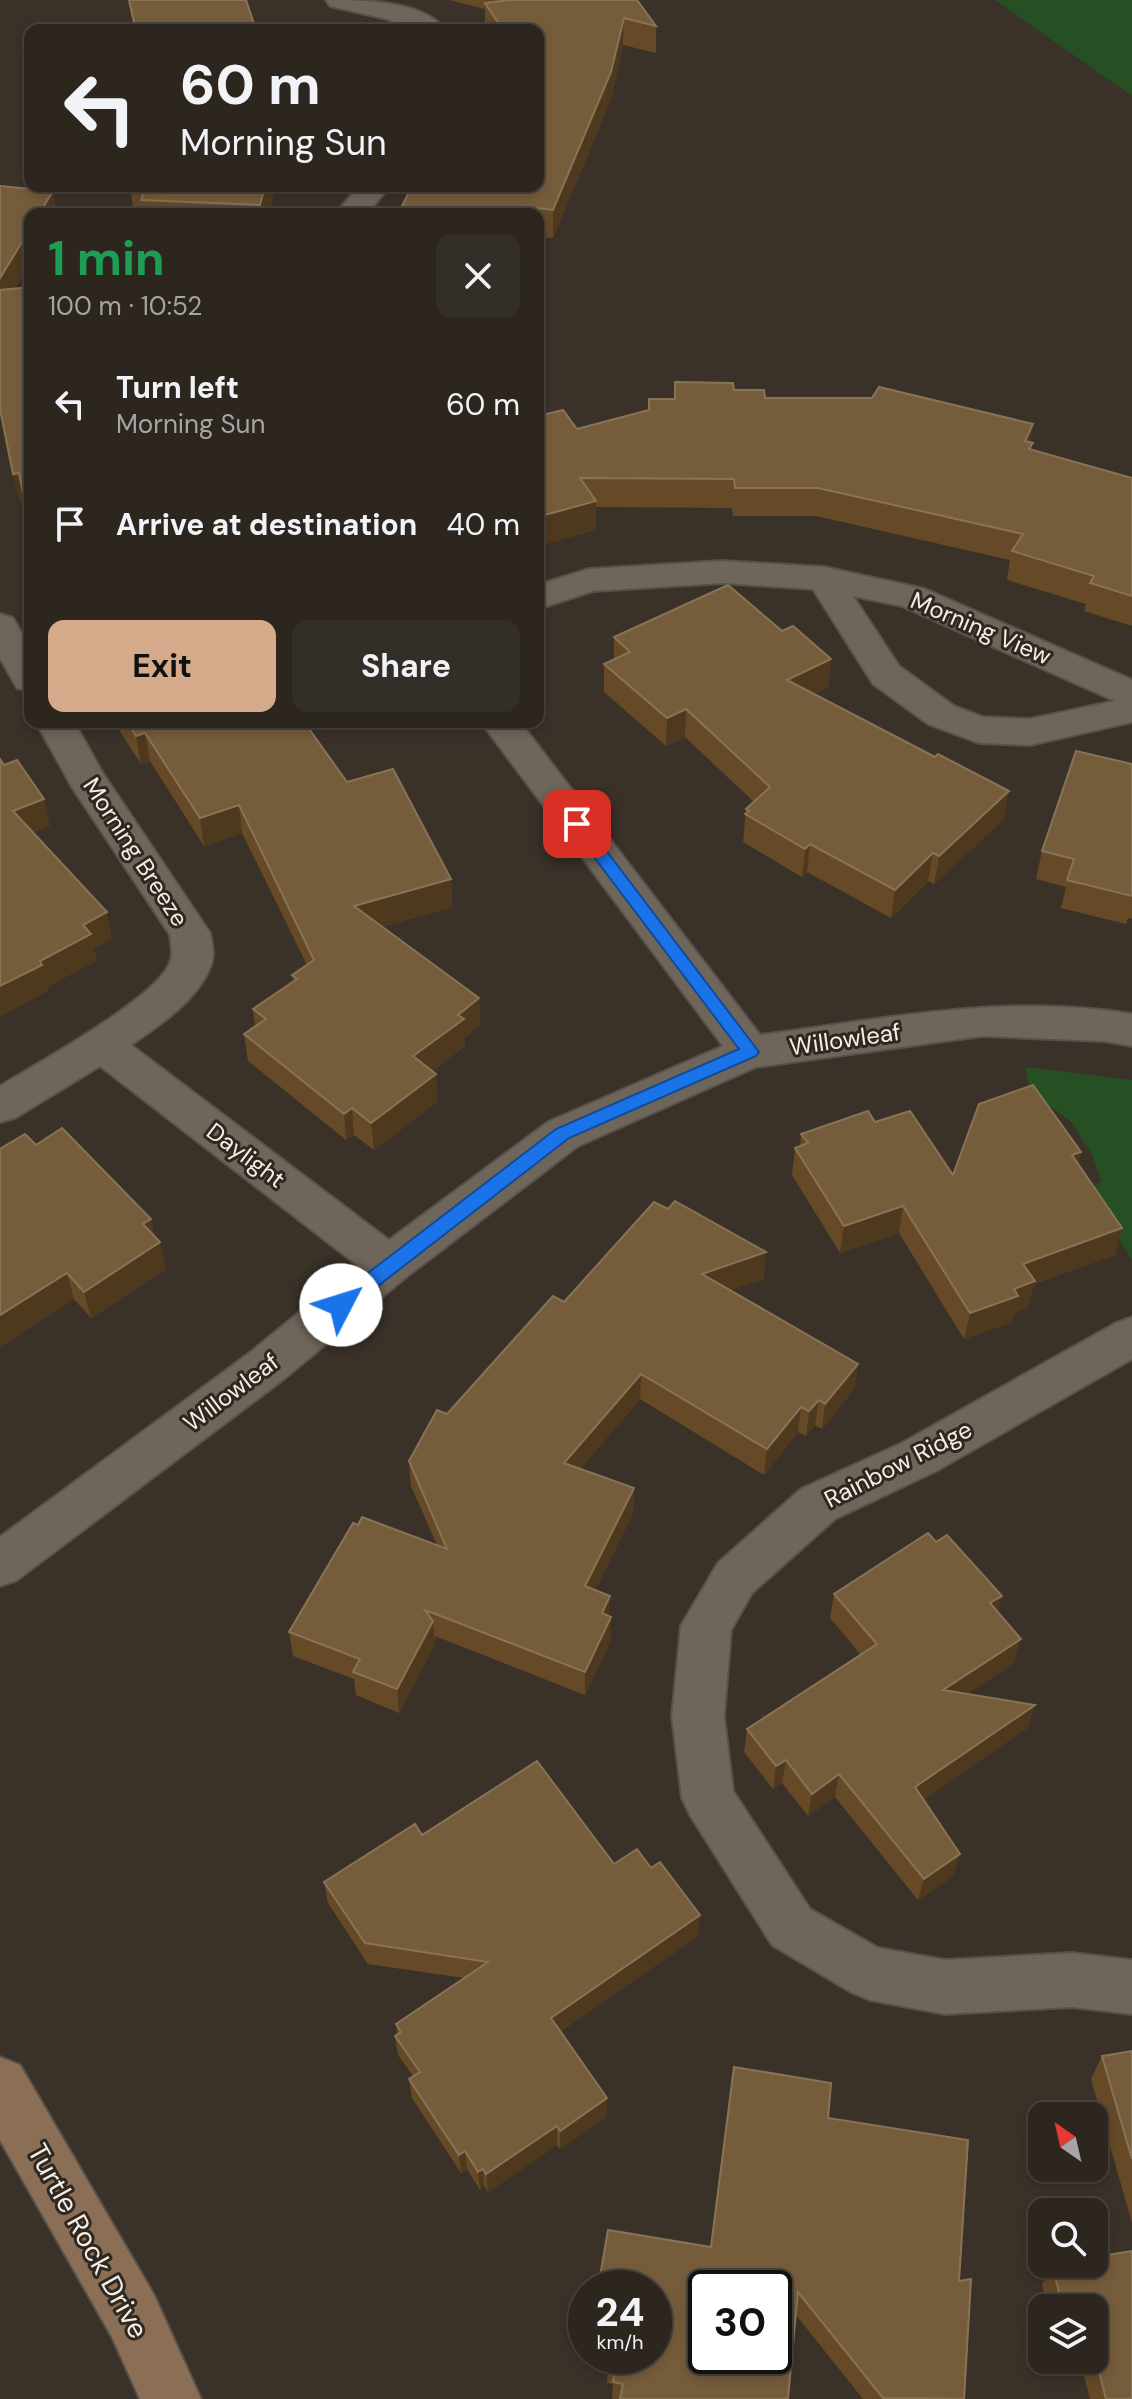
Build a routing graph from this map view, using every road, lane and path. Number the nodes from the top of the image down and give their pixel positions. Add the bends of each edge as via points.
1 (323, 4) edge
2 (419, 24) edge
3 (370, 192) edge
4 (355, 208) edge
5 (824, 578) junction
6 (544, 596) edge
7 (0, 626) edge
8 (24, 668) edge
9 (1132, 694) edge
10 (1132, 710) edge
11 (58, 728) edge
12 (505, 728) edge
13 (1132, 1030) edge
14 (102, 1045) junction
15 (750, 1052) junction
16 (0, 1106) edge
17 (389, 1265) junction
18 (1132, 1336) edge
19 (0, 1565) edge
20 (1132, 1987) edge
21 (0, 2085) edge
22 (171, 2399) edge

1 - 2 street via 396,13
3 - 4 street
5 - 6 street, Morning View via 722,572 589,580
5 - 9 street, Morning View via 912,597
5 - 10 street via 886,675 941,715 979,730 1030,732
7 - 8 street
11 - 14 street, Morning Breeze via 190,933 192,962 179,985
12 - 15 street
13 - 15 street, Willowleaf via 982,1021
14 - 16 street, Morning Breeze
14 - 17 street, Daylight
15 - 17 street, Willowleaf via 563,1134
17 - 19 street, Willowleaf via 268,1365
18 - 20 street, Rainbow Ridge via 919,1457 818,1504 735,1578 706,1626 698,1716 708,1798 791,1927 870,1973 945,1987 1072,1980
21 - 22 street, Turtle Rock Drive via 133,2316

